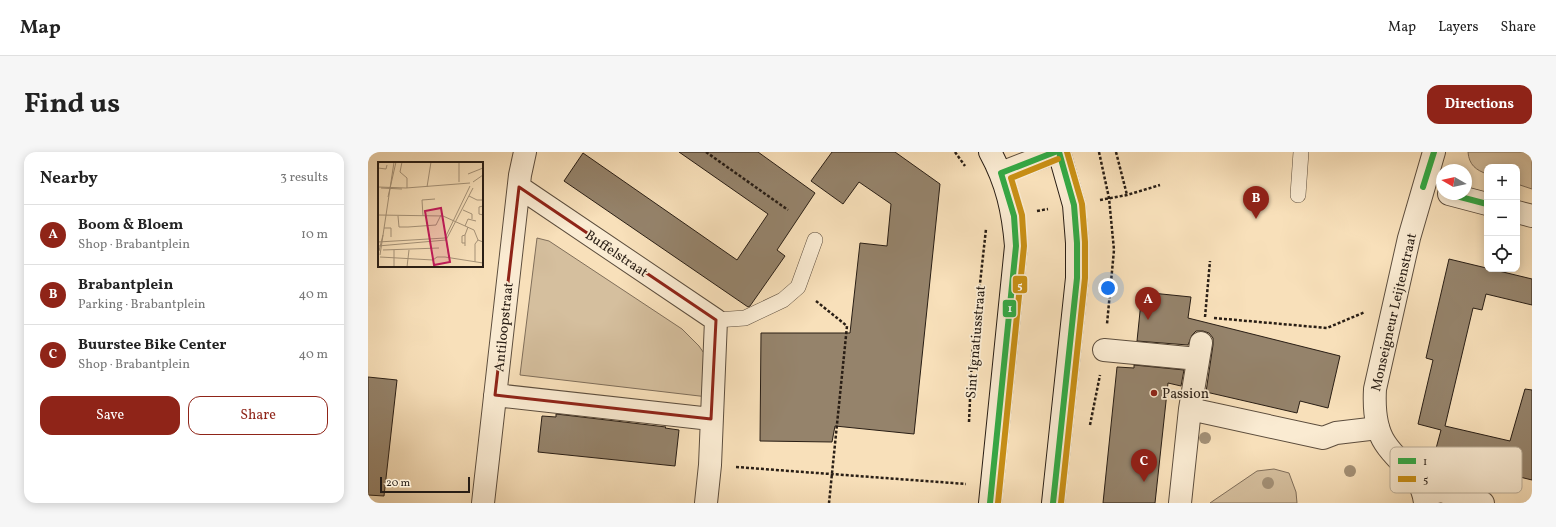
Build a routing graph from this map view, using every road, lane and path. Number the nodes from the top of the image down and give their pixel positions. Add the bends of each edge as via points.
1 (525, 152) edge
2 (706, 152) edge
3 (990, 152) edge
4 (1055, 152) edge
5 (1059, 152) edge
6 (1116, 152) edge
7 (1301, 152) edge
8 (1434, 152) edge
9 (1001, 173) junction
10 (1160, 185) dead end
11 (519, 187) junction
12 (1432, 190) edge
13 (1298, 195) dead end
14 (1472, 200) edge
15 (1484, 203) edge
16 (788, 210) dead end
17 (1520, 213) edge
18 (1532, 216) edge
19 (986, 224) dead end
20 (815, 240) dead end
21 (1210, 261) dead end
22 (798, 287) junction
23 (1391, 317) junction
24 (1213, 318) dead end
25 (716, 320) junction
26 (1104, 350) dead end
27 (1199, 351) junction
28 (495, 396) junction
29 (1190, 409) junction
30 (711, 419) junction
31 (969, 427) dead end
32 (1378, 428) junction
33 (1390, 450) edge
34 (710, 465) junction
35 (832, 474) junction
36 (965, 477) dead end
37 (964, 484) junction
38 (963, 490) dead end
39 (1437, 493) edge
40 (1448, 493) edge
41 (990, 495) edge
42 (1425, 499) edge
43 (483, 503) edge
44 (706, 503) edge
45 (829, 503) edge
46 (1053, 503) edge
47 (1180, 503) edge
48 (1483, 503) edge

1 - 11 street, Antiloopstraat
2 - 16 path
3 - 9 street
4 - 9 street
5 - 46 street via 1074,205 1077,278
6 - 10 path via 1127,195
7 - 13 lane
8 - 12 street, Monseigneur Leijtenstraat
9 - 41 street via 1014,216 1016,246
11 - 25 street, Buffelstraat
11 - 28 street, Antiloopstraat
12 - 23 street, Monseigneur Leijtenstraat via 1409,238
14 - 15 street
17 - 18 street
19 - 31 path, Sint Ignatiusstraat via 972,356
20 - 22 lane
21 - 27 path
22 - 25 lane via 783,300 751,316
22 - 35 path via 847,326
23 - 24 path via 1364,312 1327,328
23 - 32 street, Monseigneur Leijtenstraat via 1375,390 1374,404
25 - 30 street
26 - 27 street
27 - 29 street
28 - 30 street
28 - 43 street, Antiloopstraat
29 - 32 street via 1323,438 1336,433
29 - 47 street
30 - 34 street
32 - 33 street, Monseigneur Leijtenstraat
34 - 35 path
34 - 44 street
35 - 37 path
35 - 45 path
36 - 37 path
37 - 38 path
37 - 41 path
39 - 42 street
40 - 48 street

